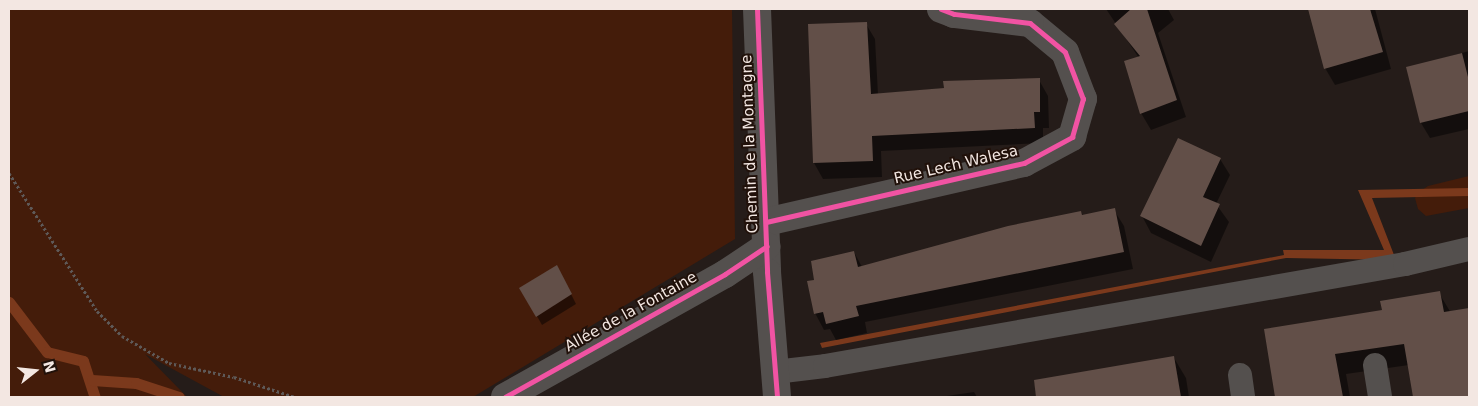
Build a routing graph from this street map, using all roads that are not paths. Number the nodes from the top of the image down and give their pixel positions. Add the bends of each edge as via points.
1 (757, 9) edge
2 (941, 9) edge
3 (767, 234) junction
4 (1469, 249) edge
5 (1375, 365) dead end
6 (776, 384) edge
7 (505, 397) edge
8 (1380, 397) edge

1 - 3 street, Chemin de la Montagne
2 - 3 street, Rue Lech Walesa via 954,14 1030,23 1065,52 1083,99 1072,137 1024,163
3 - 6 street, Chemin de la Montagne
3 - 7 street, Allée de la Fontaine via 725,274
4 - 6 lane via 1395,266 825,366
5 - 8 lane

